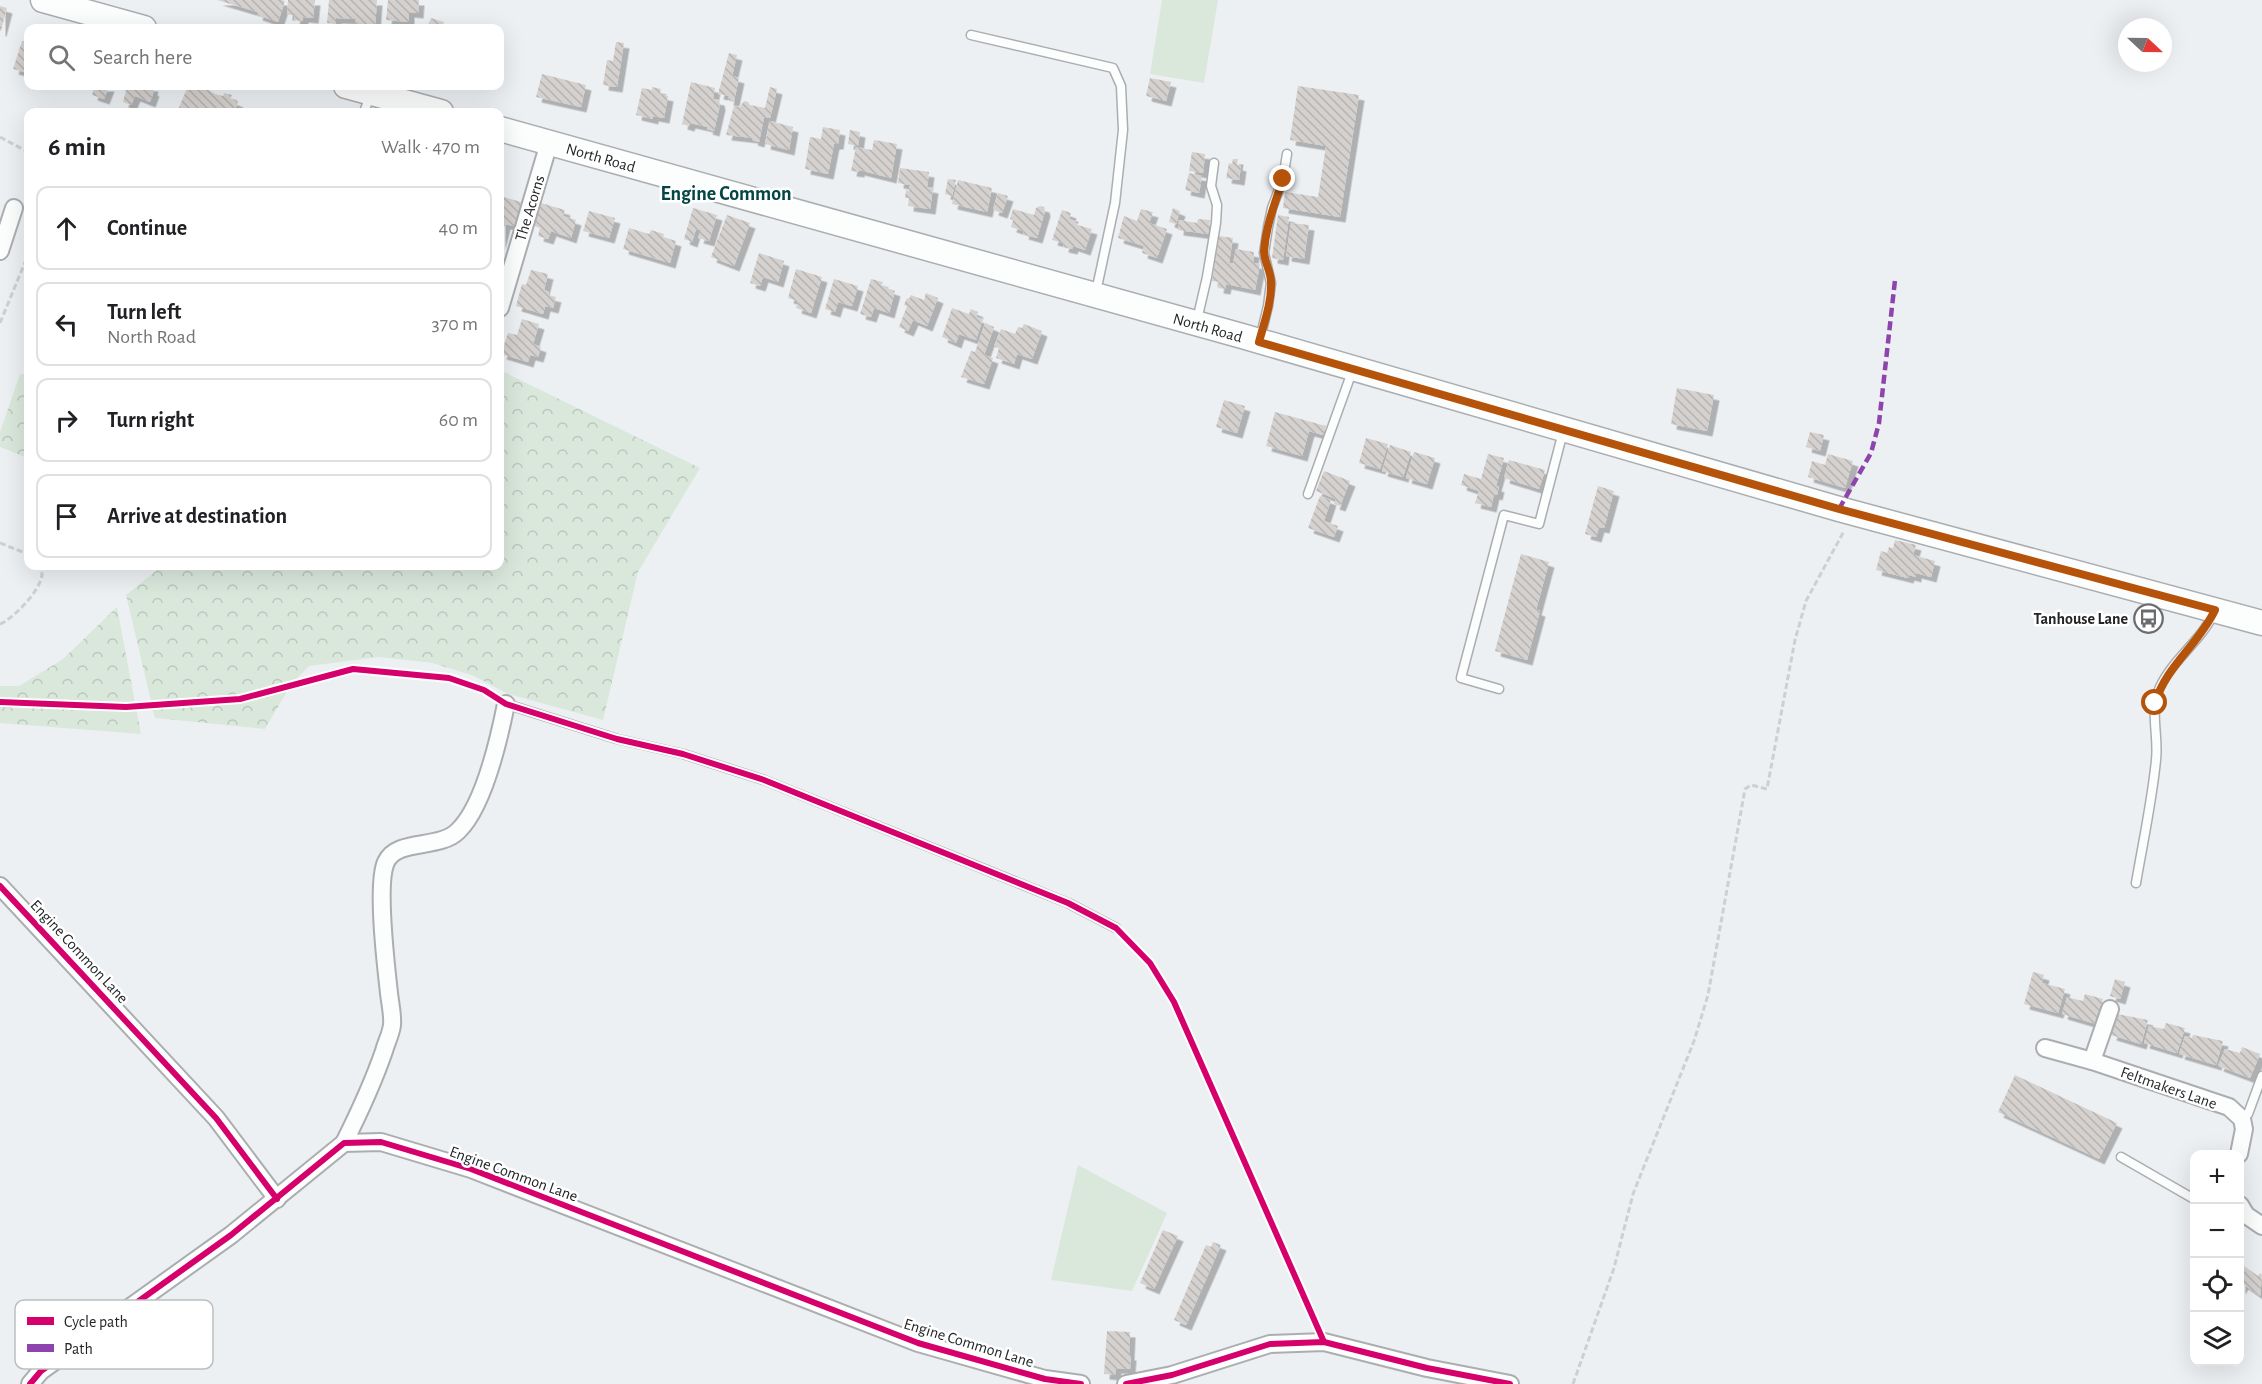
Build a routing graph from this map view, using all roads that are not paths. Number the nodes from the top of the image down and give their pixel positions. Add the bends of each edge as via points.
1 (43, 0) edge
2 (130, 24) edge
3 (971, 35) dead end
4 (351, 90) edge
5 (368, 103) edge
6 (409, 108) edge
7 (504, 130) edge
8 (549, 143) junction
9 (1287, 153) dead end
10 (1214, 163) dead end
11 (14, 208) dead end
12 (4, 225) edge
13 (0, 250) edge
14 (504, 295) edge
15 (1095, 295) junction
16 (1196, 324) junction
17 (1259, 342) junction
18 (1353, 368) junction
19 (1563, 429) junction
20 (1308, 494) dead end
21 (2215, 610) junction
22 (2262, 623) edge
23 (1499, 689) dead end
24 (506, 704) joint
25 (2136, 883) dead end
26 (0, 886) edge
27 (1116, 928) dead end
28 (2110, 1009) dead end
29 (2045, 1048) dead end
30 (2092, 1061) junction
31 (2262, 1076) edge
32 (2242, 1119) junction
33 (344, 1143) junction
34 (2240, 1150) edge
35 (2121, 1157) dead end
36 (2190, 1197) edge
37 (277, 1199) junction
38 (2244, 1213) edge
39 (2262, 1226) edge
40 (140, 1300) edge
41 (44, 1369) edge
42 (30, 1384) edge
43 (1080, 1384) edge
44 (1126, 1384) edge
45 (1510, 1384) edge

1 - 2 street
3 - 15 lane via 1113,68 1120,86 1124,130 1115,203
4 - 5 street
5 - 6 street
7 - 8 street, North Road
8 - 14 street, The Acorns
8 - 15 street, North Road
9 - 17 lane via 1264,253 1271,283
10 - 16 lane via 1211,186 1217,205
11 - 12 street
12 - 13 street
15 - 16 street, North Road
16 - 17 street, North Road
17 - 18 street, North Road
18 - 19 street, North Road
18 - 20 lane
19 - 21 street, North Road via 1839,509
19 - 23 lane via 1539,524 1504,515 1461,678
21 - 22 street, North Road
21 - 25 lane via 2208,626 2159,688 2155,703 2156,760
24 - 27 lane via 764,780 1068,903
24 - 33 street via 488,773 471,814 458,832 444,840 399,849 387,860 382,874 382,897 392,1025 373,1084
26 - 37 street, Engine Common Lane via 216,1118
28 - 30 street
29 - 30 street, Feltmakers Lane
30 - 32 street, Feltmakers Lane via 2229,1107
31 - 32 lane via 2248,1114
32 - 34 street
33 - 37 street
33 - 43 street, Engine Common Lane via 381,1142 471,1169 918,1343 1045,1379
35 - 36 lane
37 - 40 street
38 - 39 street
41 - 42 street
44 - 45 street via 1172,1375 1270,1344 1324,1342

